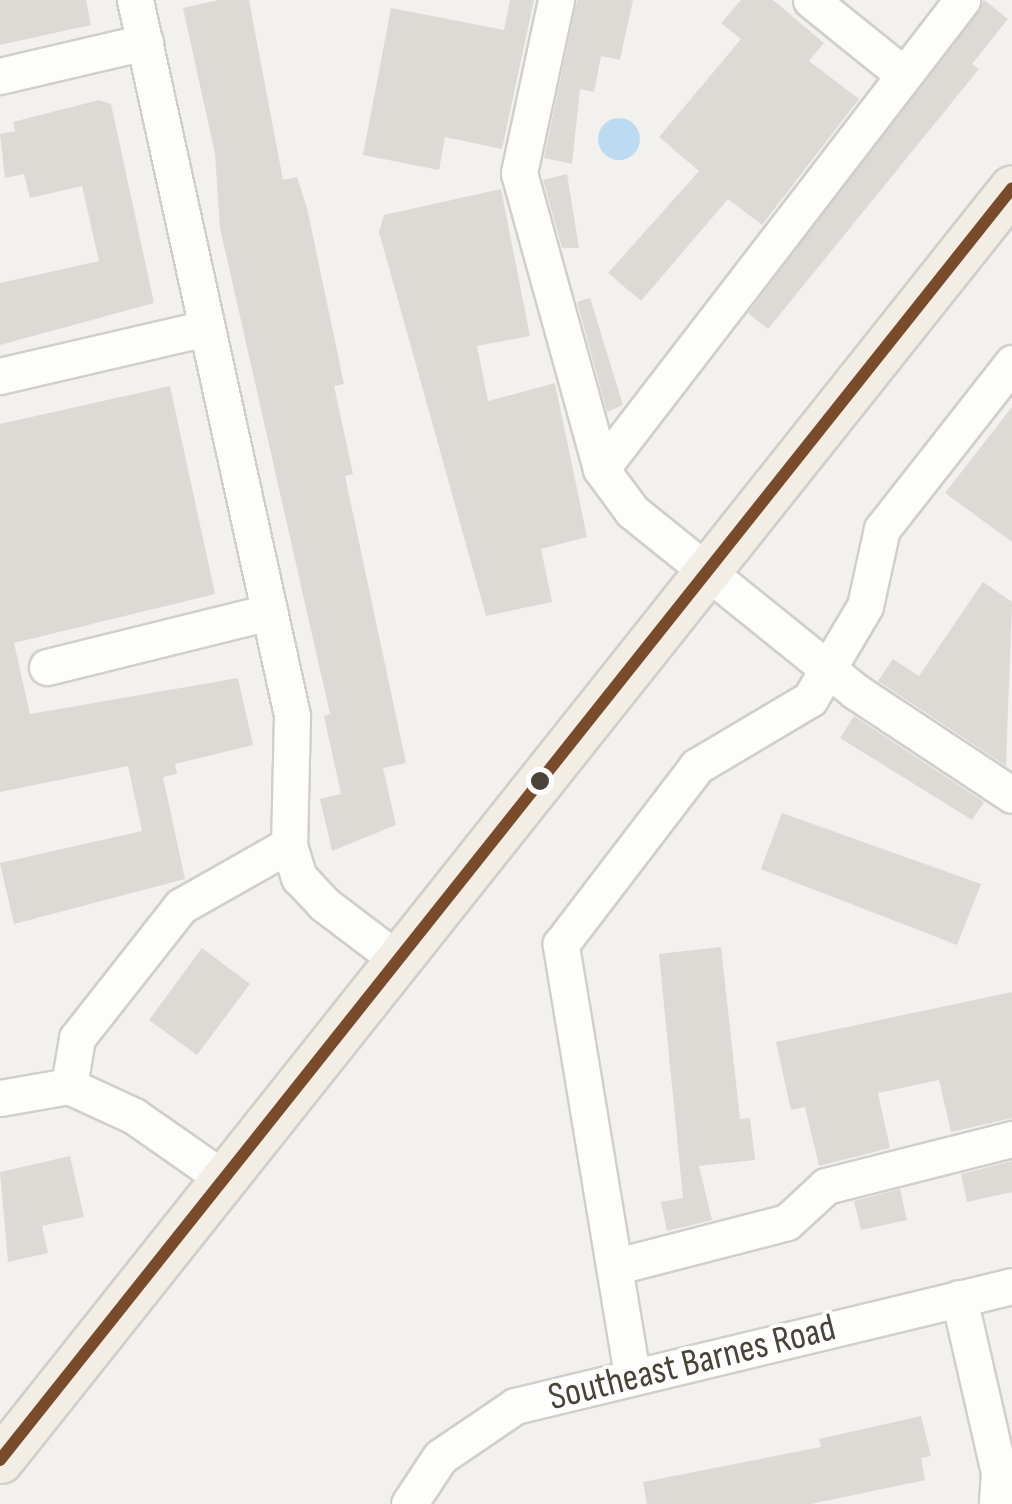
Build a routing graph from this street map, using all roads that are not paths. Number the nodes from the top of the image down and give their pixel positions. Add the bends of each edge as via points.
1 (136, 0) edge
2 (556, 0) edge
3 (811, 0) edge
4 (962, 0) edge
5 (144, 42) junction
6 (904, 75) junction
7 (0, 76) edge
8 (1012, 188) edge
9 (207, 328) junction
10 (1012, 362) edge
11 (0, 376) edge
12 (601, 469) junction
13 (710, 571) junction
14 (269, 612) junction
15 (47, 668) dead end
16 (830, 668) junction
17 (1012, 795) edge
18 (288, 845) junction
19 (399, 962) junction
20 (68, 1086) junction
21 (0, 1098) edge
22 (1012, 1138) edge
23 (223, 1178) junction
24 (621, 1265) junction
25 (1012, 1286) edge
26 (959, 1298) junction
27 (632, 1375) junction
28 (0, 1460) edge
29 (409, 1504) edge
30 (997, 1504) edge

1 - 5 street
2 - 12 street via 519,173
3 - 6 street
4 - 6 street
5 - 7 street
5 - 9 street
6 - 12 street
8 - 13 main road
9 - 11 street
9 - 14 street
10 - 16 street via 882,529 865,606
12 - 13 street via 632,511
13 - 16 street
13 - 19 main road
14 - 15 street
14 - 18 street via 292,715
16 - 17 street
16 - 24 street via 810,699 697,766 562,944 568,1021
18 - 19 street via 299,877 324,904
18 - 20 street via 181,906 77,1038
19 - 23 main road
20 - 21 street
20 - 23 street via 134,1116
22 - 24 street via 826,1186 787,1222
23 - 28 main road
24 - 27 street
25 - 26 street, Southeast Barnes Road
26 - 27 street, Southeast Barnes Road
26 - 30 street via 999,1473
27 - 29 street, Southeast Barnes Road via 485,1421 440,1457

